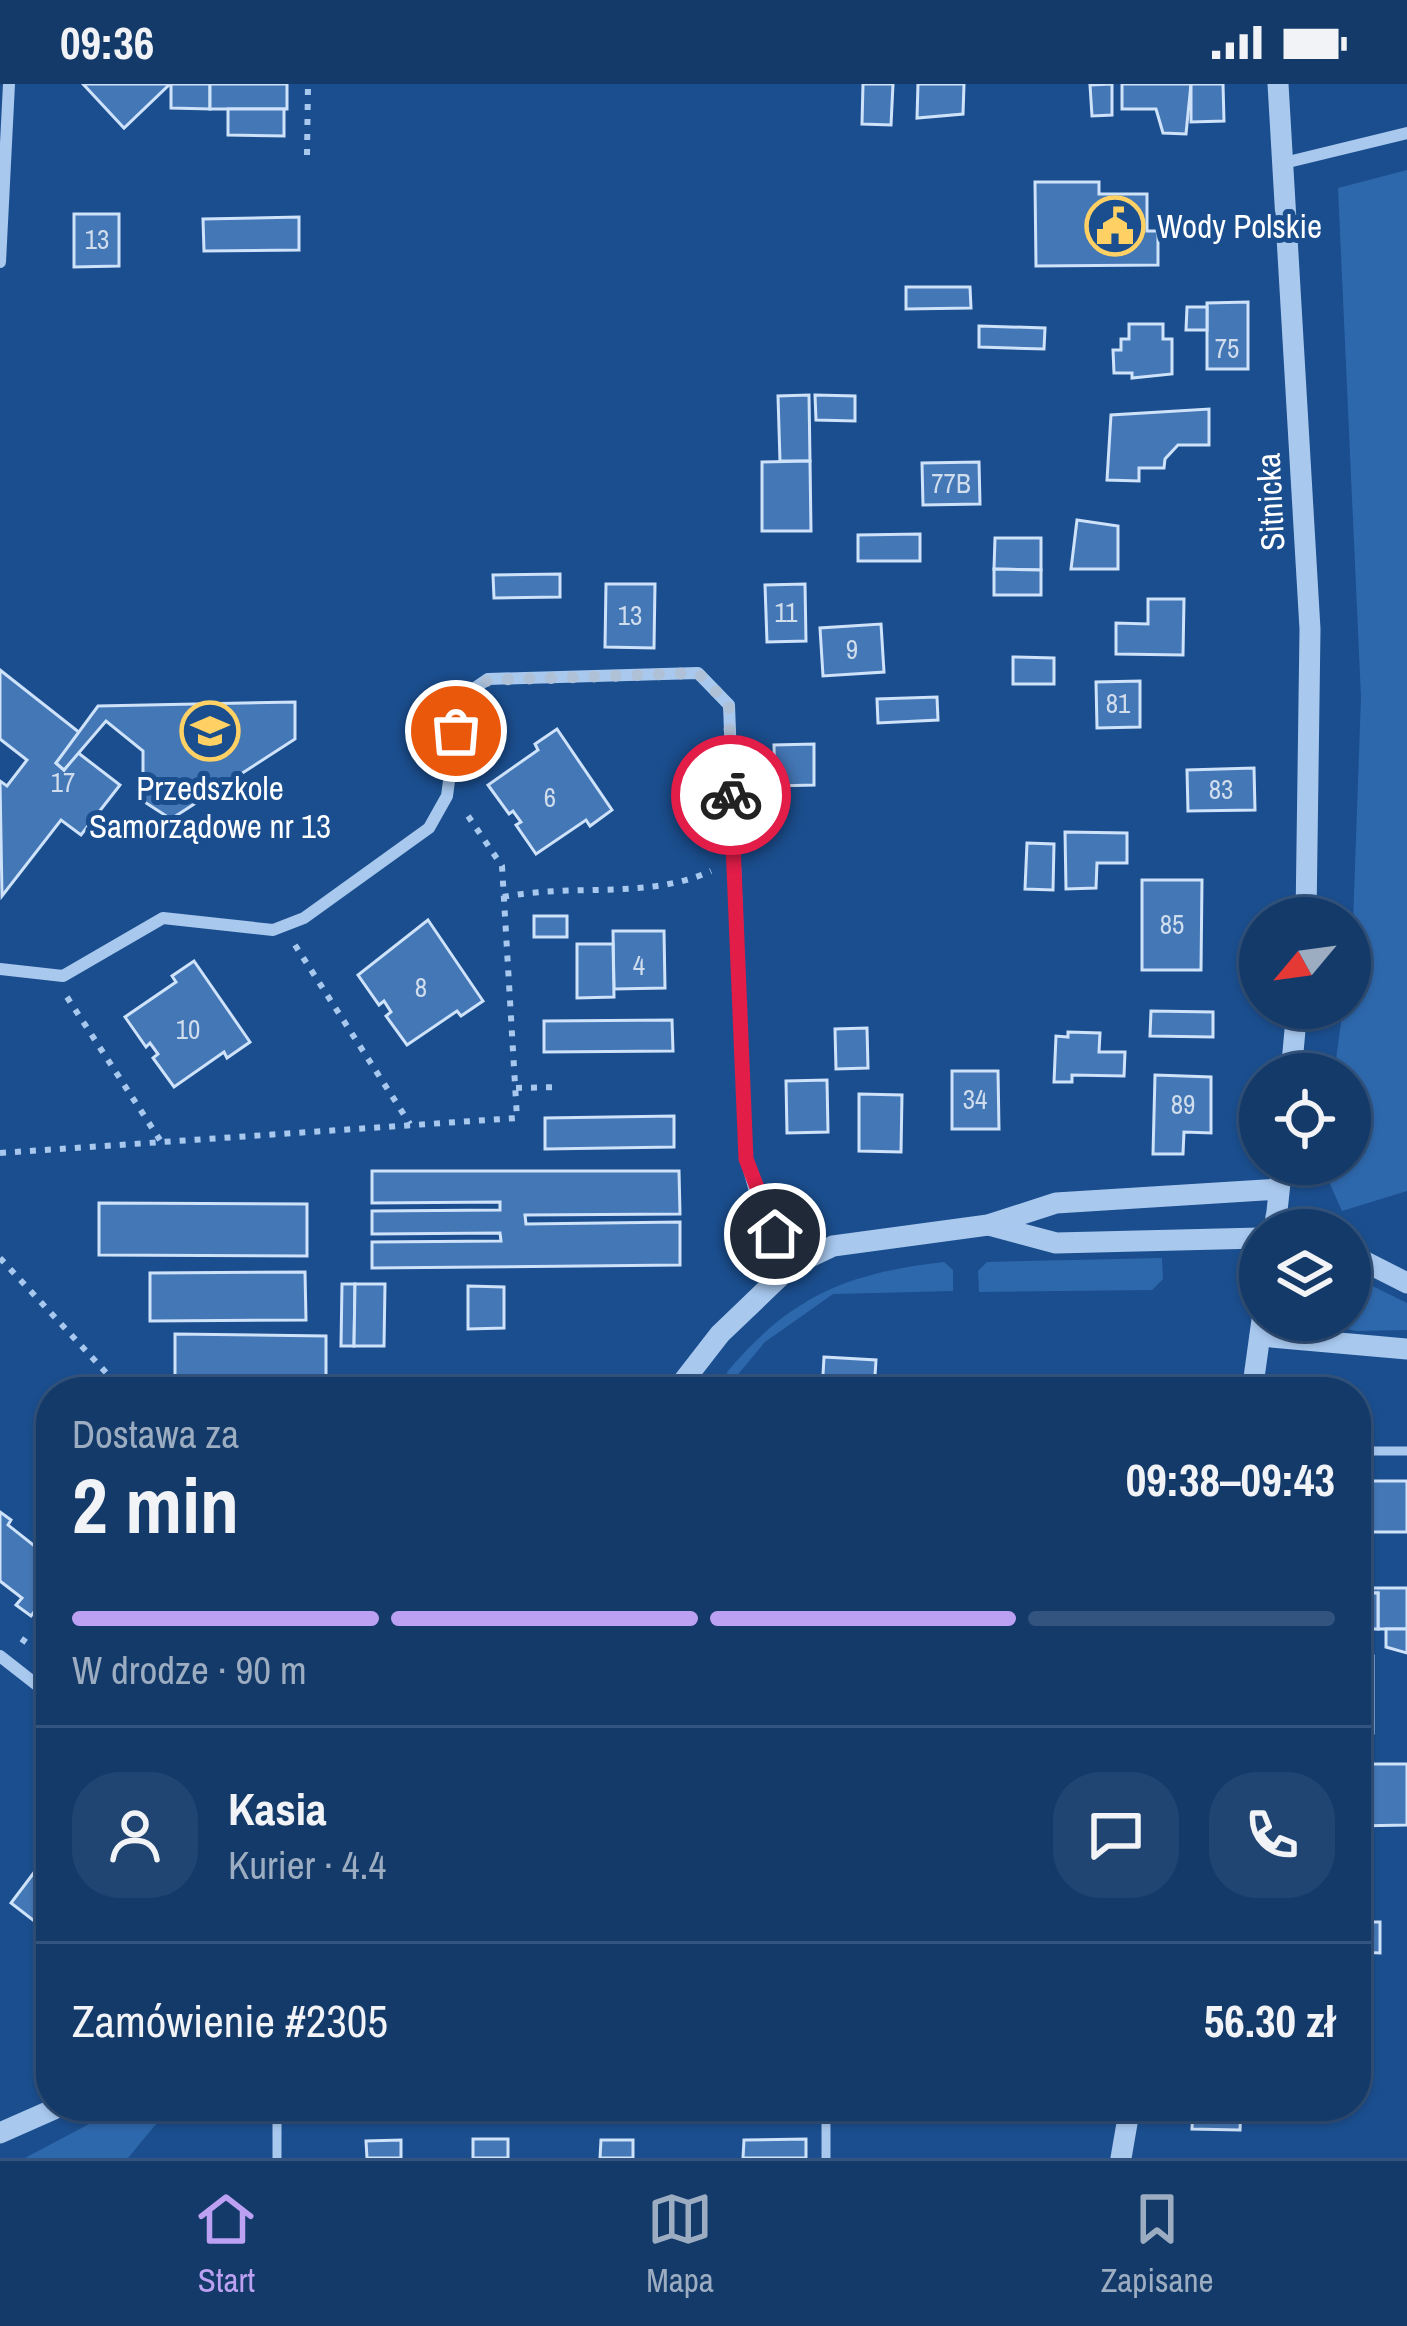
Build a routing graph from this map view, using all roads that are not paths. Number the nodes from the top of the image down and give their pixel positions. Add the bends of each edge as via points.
1 (9, 84) edge
2 (1278, 84) edge
3 (1407, 134) edge
4 (1284, 164) junction
5 (0, 262) edge
6 (1306, 897) edge
7 (0, 969) edge
8 (1280, 1185) edge
9 (1280, 1189) junction
10 (1277, 1209) edge
11 (988, 1225) junction
12 (1239, 1239) edge
13 (791, 1265) junction
14 (1371, 1265) edge
15 (1407, 1283) edge
16 (1259, 1341) edge
17 (1356, 1341) edge
18 (1407, 1348) edge
19 (687, 1377) edge
20 (1254, 1377) edge
21 (1371, 1451) edge
22 (1407, 1451) edge
23 (0, 1656) edge
24 (36, 1684) edge
25 (36, 2117) edge
26 (277, 2121) edge
27 (826, 2121) edge
28 (1128, 2121) edge
29 (0, 2133) edge
30 (277, 2158) edge
31 (826, 2158) edge
32 (1121, 2158) edge

1 - 5 street
2 - 4 street, Sitnicka
3 - 4 street
4 - 6 street, Sitnicka via 1310,629
7 - 13 street via 54,977 163,919 285,927 429,828 447,796 460,698 488,680 698,673 729,705 746,1159
8 - 9 street
9 - 10 street
9 - 11 street via 1056,1203
11 - 12 street via 1056,1243
11 - 13 street via 833,1246
13 - 19 street
14 - 15 street
16 - 20 street
17 - 18 street
21 - 22 lane
23 - 24 street
25 - 29 street
26 - 30 lane
27 - 31 lane
28 - 32 street

